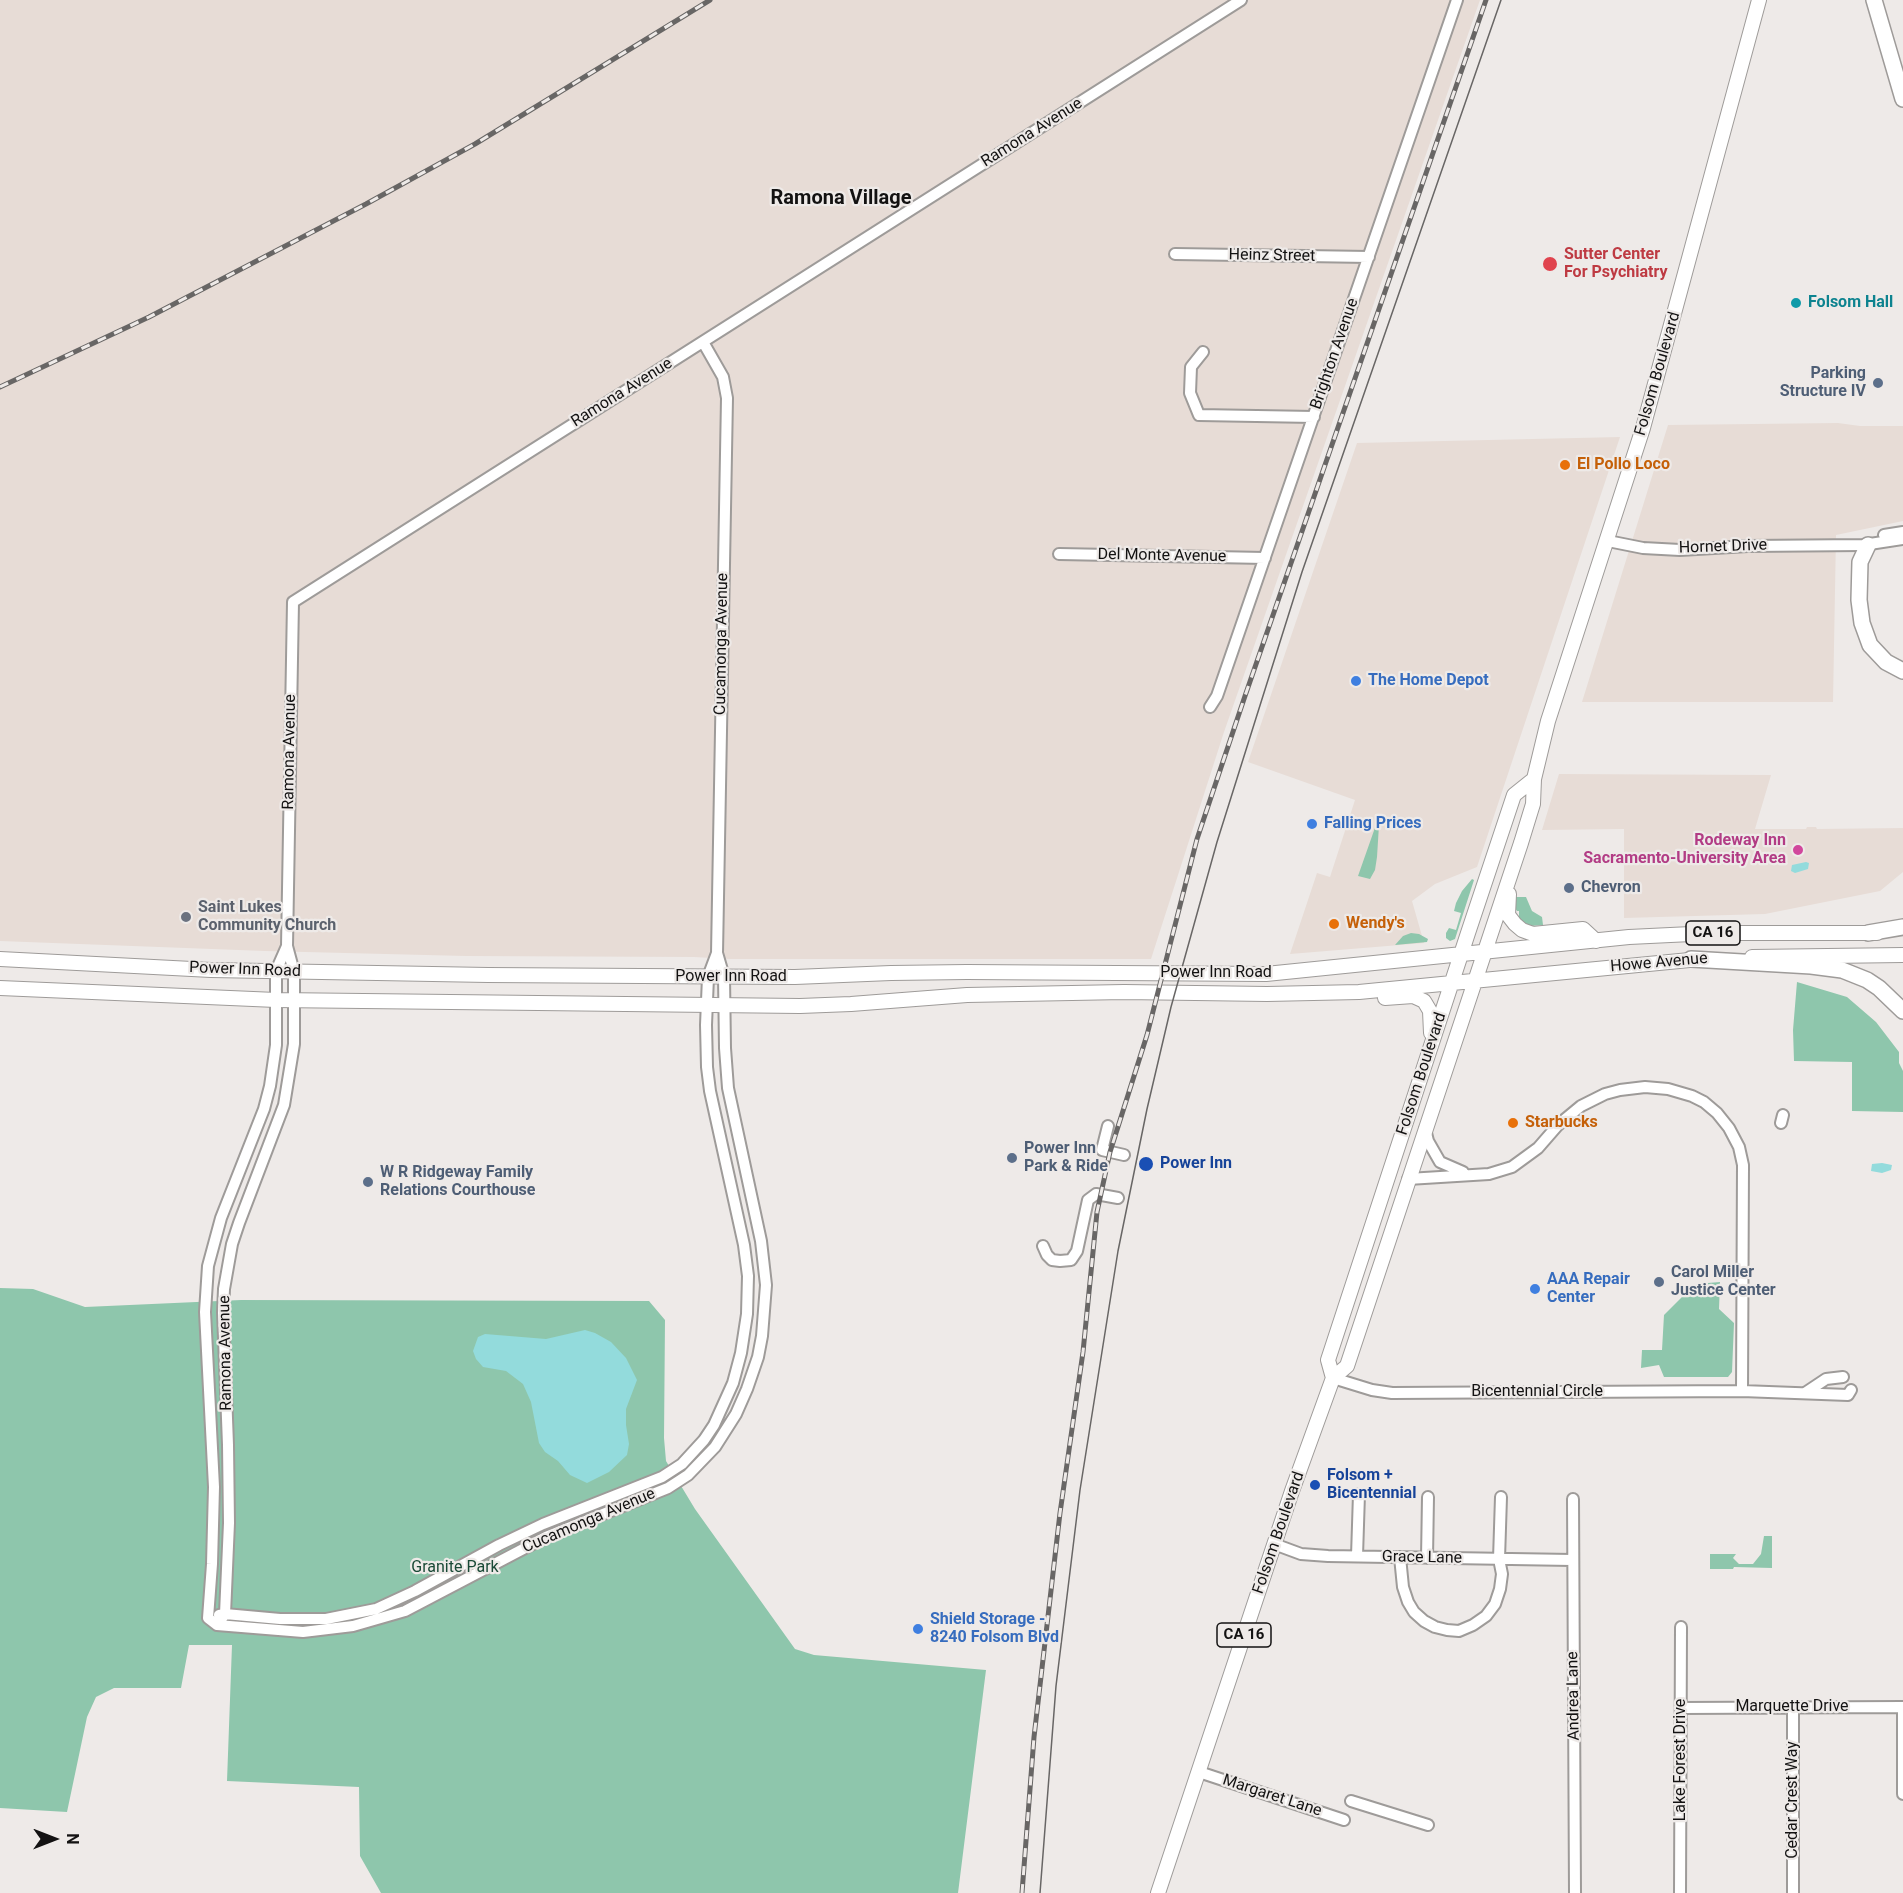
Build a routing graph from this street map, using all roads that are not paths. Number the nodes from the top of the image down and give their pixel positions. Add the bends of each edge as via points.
1 (1241, 0) edge
2 (1457, 0) edge
3 (1759, 0) edge
4 (1874, 0) edge
5 (1903, 99) edge
6 (1175, 254) dead end
7 (1369, 257) junction
8 (703, 342) junction
9 (1203, 352) dead end
10 (1314, 417) junction
11 (1903, 532) edge
12 (1903, 539) edge
13 (1608, 541) junction
14 (1840, 544) junction
15 (1868, 544) junction
16 (1059, 554) dead end
17 (1265, 558) junction
18 (1903, 671) edge
19 (1210, 707) dead end
20 (1534, 778) junction
21 (1509, 879) junction
22 (1903, 927) edge
23 (1868, 933) junction
24 (1903, 933) edge
25 (1596, 941) junction
26 (287, 946) junction
27 (717, 952) junction
28 (1485, 952) junction
29 (1460, 955) junction
30 (1903, 955) edge
31 (0, 959) edge
32 (1691, 959) junction
33 (276, 972) junction
34 (294, 972) junction
35 (708, 977) junction
36 (724, 977) junction
37 (1475, 980) junction
38 (1452, 983) junction
39 (0, 988) edge
40 (1359, 992) junction
41 (276, 1000) junction
42 (295, 1000) junction
43 (707, 1005) junction
44 (724, 1005) junction
45 (1903, 1011) edge
46 (1430, 1049) junction
47 (1108, 1126) dead end
48 (1425, 1128) junction
49 (1124, 1155) dead end
50 (1475, 1176) junction
51 (1408, 1179) junction
52 (1118, 1198) dead end
53 (1043, 1246) dead end
54 (1333, 1378) junction
55 (1742, 1390) junction
56 (1851, 1390) dead end
57 (1805, 1394) junction
58 (1837, 1395) junction
59 (1359, 1494) dead end
60 (1428, 1497) dead end
61 (1501, 1497) dead end
62 (1573, 1499) dead end
63 (1274, 1544) junction
64 (1357, 1556) junction
65 (1400, 1557) junction
66 (1427, 1558) junction
67 (1499, 1559) junction
68 (1572, 1560) junction
69 (225, 1614) junction
70 (213, 1622) junction
71 (1681, 1627) dead end
72 (1903, 1707) edge
73 (1681, 1708) junction
74 (1792, 1708) junction
75 (1199, 1772) junction
76 (1903, 1794) edge
77 (1351, 1801) dead end
78 (1344, 1820) dead end
79 (1428, 1825) dead end
80 (1158, 1893) edge
81 (1575, 1893) edge
82 (1680, 1893) edge
83 (1793, 1893) edge

1 - 8 street, Ramona Avenue
2 - 7 street, Brighton Avenue
3 - 13 main road, Folsom Boulevard via 1657,380
4 - 5 highway
6 - 7 street, Heinz Street
7 - 10 street, Brighton Avenue
8 - 26 street, Ramona Avenue via 293,602
8 - 27 street, Cucamonga Avenue via 723,376 727,398
9 - 10 street via 1191,367 1190,393 1199,415
10 - 17 street, Brighton Avenue
11 - 14 street, Hornet Drive
12 - 15 street, Hornet Drive
13 - 14 street, Hornet Drive via 1665,549
13 - 20 main road, Folsom Boulevard via 1562,676
14 - 15 street, Hornet Drive
15 - 18 highway via 1860,562 1862,623 1870,645 1886,662
16 - 17 street, Del Monte Avenue
17 - 19 street, Brighton Avenue
20 - 21 main road, Folsom Boulevard via 1533,804
20 - 29 main road, Folsom Boulevard via 1514,795
21 - 25 main road via 1508,915 1522,930 1533,934 1583,929
21 - 28 main road, Folsom Boulevard
22 - 23 highway
23 - 24 main road, Howe Avenue / CA 16
23 - 25 main road, Howe Avenue / CA 16 via 1712,933
25 - 28 main road, Howe Avenue / CA 16
26 - 33 street, Ramona Avenue
26 - 34 street, Ramona Avenue
27 - 35 street, Cucamonga Avenue
27 - 36 street, Cucamonga Avenue
28 - 29 main road, Howe Avenue / CA 16
28 - 37 main road, Folsom Boulevard
29 - 36 main road, Power Inn Road via 1266,974 959,972
29 - 38 main road, Folsom Boulevard / CA 16
30 - 32 main road, Howe Avenue / CA 16
31 - 33 main road, Power Inn Road
32 - 37 main road, Howe Avenue / CA 16
32 - 45 highway via 1842,970 1879,988
33 - 34 main road, Power Inn Road
33 - 41 street, Ramona Avenue
34 - 35 main road, Power Inn Road
34 - 42 street, Ramona Avenue
35 - 36 main road, Power Inn Road
35 - 43 street, Cucamonga Avenue
36 - 44 street, Cucamonga Avenue
37 - 38 main road, Howe Avenue
37 - 48 main road, Folsom Boulevard / CA 16
38 - 40 main road, Power Inn Road
38 - 46 main road, Folsom Boulevard / CA 16
39 - 41 main road, Power Inn Road
40 - 44 main road, Power Inn Road via 1124,992 979,995 851,1004
40 - 46 main road via 1366,999 1413,996 1424,1001 1430,1011
41 - 42 main road, Power Inn Road
41 - 70 street, Ramona Avenue via 276,1045 270,1086 221,1218 208,1266 205,1312 214,1487
42 - 43 main road, Power Inn Road
42 - 69 street, Ramona Avenue via 294,1044 284,1105 232,1244 224,1289 229,1489
43 - 44 main road, Power Inn Road
43 - 69 street, Cucamonga Avenue via 710,1090 748,1276 741,1353 724,1406 704,1440 682,1464 662,1477 543,1524 376,1609 326,1619
44 - 70 street, Cucamonga Avenue via 728,1088 761,1241 766,1286 762,1336 747,1389 731,1423 705,1459 668,1488 546,1537 405,1611 353,1626 303,1632
46 - 54 main road, Folsom Boulevard / CA 16 via 1328,1360
47 - 49 street via 1102,1150
48 - 50 street via 1440,1162
48 - 51 main road, Folsom Boulevard / CA 16
50 - 51 street
50 - 55 street via 1503,1170 1523,1160 1570,1114 1590,1101 1620,1090 1668,1089 1692,1096 1710,1108 1735,1137 1743,1165
51 - 54 main road, Folsom Boulevard / CA 16 via 1347,1366
52 - 53 street via 1096,1194 1088,1200 1077,1251 1071,1260 1052,1260
54 - 55 street, Bicentennial Circle via 1392,1393
54 - 63 main road, Folsom Boulevard / CA 16
55 - 57 street, Bicentennial Circle
56 - 58 street via 1848,1395
57 - 58 street, Bicentennial Circle
57 - 58 street via 1826,1379 1839,1377
59 - 64 street
60 - 66 street
61 - 67 street
62 - 68 street, Andrea Lane
63 - 64 street, Grace Lane via 1300,1554
63 - 75 main road, Folsom Boulevard / CA 16
64 - 65 street, Grace Lane
65 - 66 street, Grace Lane
65 - 67 street via 1403,1587 1414,1612 1434,1627 1453,1630 1473,1625 1495,1604 1502,1574
66 - 67 street, Grace Lane
67 - 68 street, Grace Lane
68 - 81 street, Andrea Lane
69 - 70 street, Cucamonga Avenue
71 - 73 street, Lake Forest Drive
72 - 74 street, Marquette Drive
72 - 76 street
73 - 74 street, Marquette Drive
73 - 82 street, Lake Forest Drive
74 - 83 street, Cedar Crest Way
75 - 78 street, Margaret Lane
75 - 80 main road, Folsom Boulevard / CA 16
77 - 79 street

